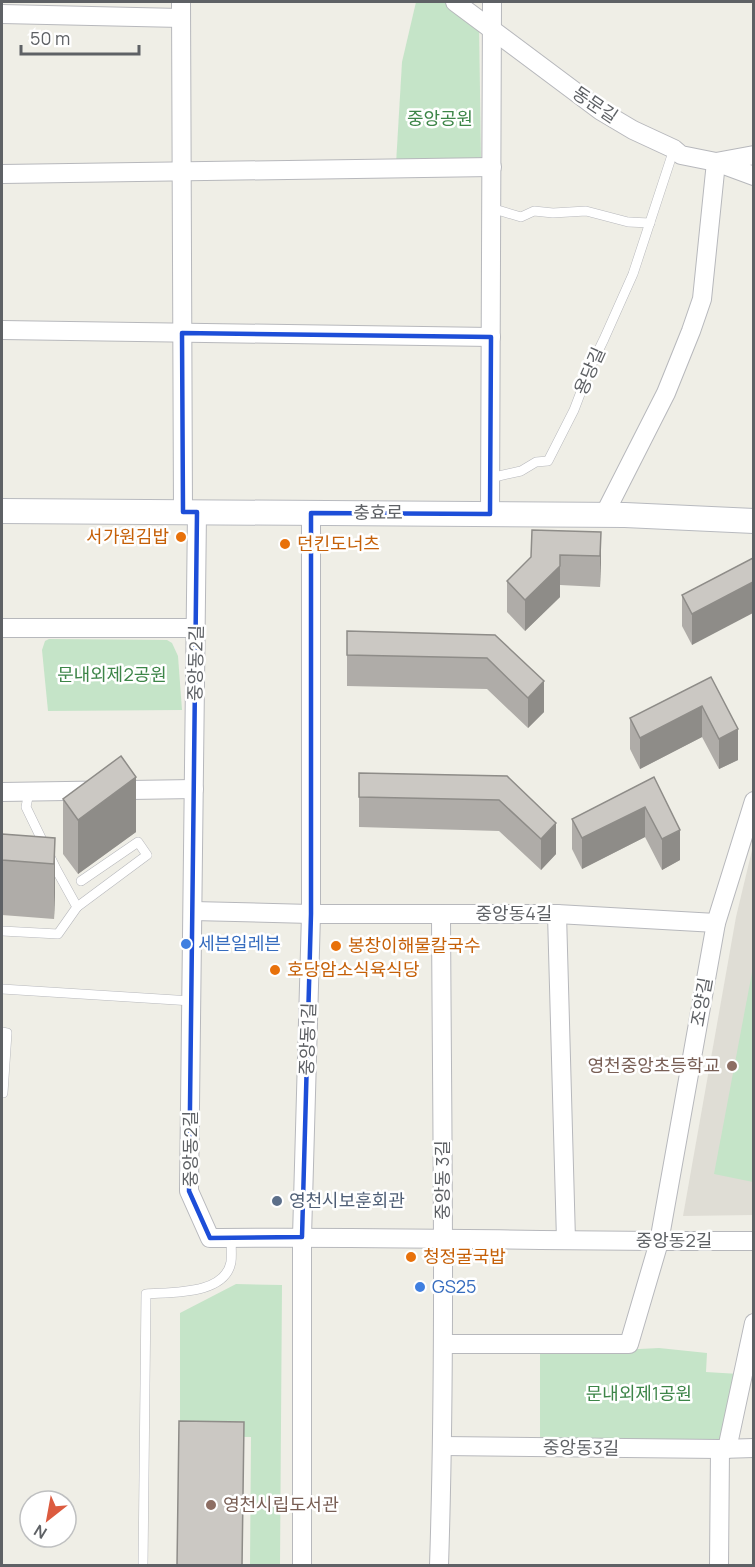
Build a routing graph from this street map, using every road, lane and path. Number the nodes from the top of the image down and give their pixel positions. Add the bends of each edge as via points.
1 (455, 2) edge
2 (492, 2) edge
3 (181, 10) edge
4 (2, 14) edge
5 (493, 30) junction
6 (674, 149) junction
7 (753, 155) edge
8 (716, 162) junction
9 (492, 166) junction
10 (182, 172) junction
11 (2, 174) edge
12 (753, 176) edge
13 (492, 208) junction
14 (650, 223) junction
15 (2, 330) edge
16 (183, 333) junction
17 (491, 337) junction
18 (490, 478) junction
19 (2, 511) edge
20 (190, 512) junction
21 (311, 513) junction
22 (490, 514) junction
23 (604, 515) junction
24 (753, 520) edge
25 (2, 628) edge
26 (196, 628) junction
27 (194, 789) junction
28 (2, 792) edge
29 (29, 792) junction
30 (753, 801) edge
31 (45, 867) edge
32 (56, 869) junction
33 (81, 881) dead end
34 (77, 907) junction
35 (193, 911) junction
36 (311, 914) junction
37 (441, 914) junction
38 (557, 914) junction
39 (716, 923) junction
40 (2, 931) edge
41 (2, 989) edge
42 (192, 1001) junction
43 (2, 1032) edge
44 (2, 1093) edge
45 (231, 1238) junction
46 (302, 1238) junction
47 (443, 1239) junction
48 (566, 1240) junction
49 (659, 1242) junction
50 (753, 1242) edge
51 (753, 1323) edge
52 (443, 1344) junction
53 (443, 1446) junction
54 (753, 1448) edge
55 (723, 1449) junction
56 (143, 1566) edge
57 (302, 1566) edge
58 (439, 1566) edge
59 (719, 1566) edge

1 - 5 street, 동문길
2 - 5 street
3 - 4 street
3 - 10 street, 중앙동2길
5 - 6 street, 동문길 via 601,111
5 - 9 street
6 - 8 street, 동문길
6 - 14 lane, 용당길
7 - 8 street
8 - 12 street, 동문길
8 - 23 street via 702,299 666,393
9 - 10 street
9 - 13 street
10 - 11 street
10 - 16 street, 중앙동2길
13 - 14 lane via 521,217 534,211 586,211 628,222
13 - 17 street
14 - 18 lane, 용당길 via 633,274 548,461
15 - 16 street
16 - 17 street
16 - 20 street, 중앙동2길
17 - 18 street
18 - 22 street
19 - 20 street, 충효로
20 - 21 street, 충효로
20 - 26 street, 중앙동2길
21 - 22 street, 충효로
21 - 36 street, 중앙동1길
22 - 23 street, 충효로
23 - 24 street, 충효로
25 - 26 street
26 - 27 street, 중앙동2길
27 - 29 street
27 - 35 street, 중앙동2길
28 - 29 street
29 - 32 lane via 26,807
30 - 39 street, 조양길
31 - 32 lane
32 - 34 lane
33 - 34 lane via 138,842 147,855
34 - 40 lane via 58,934
35 - 36 street, 중앙동4길
35 - 42 street, 중앙동2길
36 - 37 street, 중앙동4길
36 - 46 street, 중앙동1길
37 - 38 street, 중앙동4길
37 - 47 street, 중앙동 3길
38 - 39 street, 중앙동4길
38 - 48 street
39 - 49 street, 조양길
41 - 42 lane
42 - 45 street, 중앙동2길 via 189,1191 210,1238
43 - 44 lane via 7,1033
45 - 46 street, 중앙동2길
45 - 56 lane via 231,1262 225,1277 216,1283 196,1290 146,1294
46 - 47 street, 중앙동2길
46 - 57 street, 중앙동1길
47 - 48 street, 중앙동2길
47 - 52 street, 중앙동 3길
48 - 49 street, 중앙동2길
49 - 50 street, 중앙동2길
49 - 52 street, 조양길 via 629,1344
51 - 55 street
52 - 53 street, 중앙동 3길
53 - 55 street, 중앙동3길
53 - 58 street, 중앙동 3길
54 - 55 street, 중앙동3길
55 - 59 street

